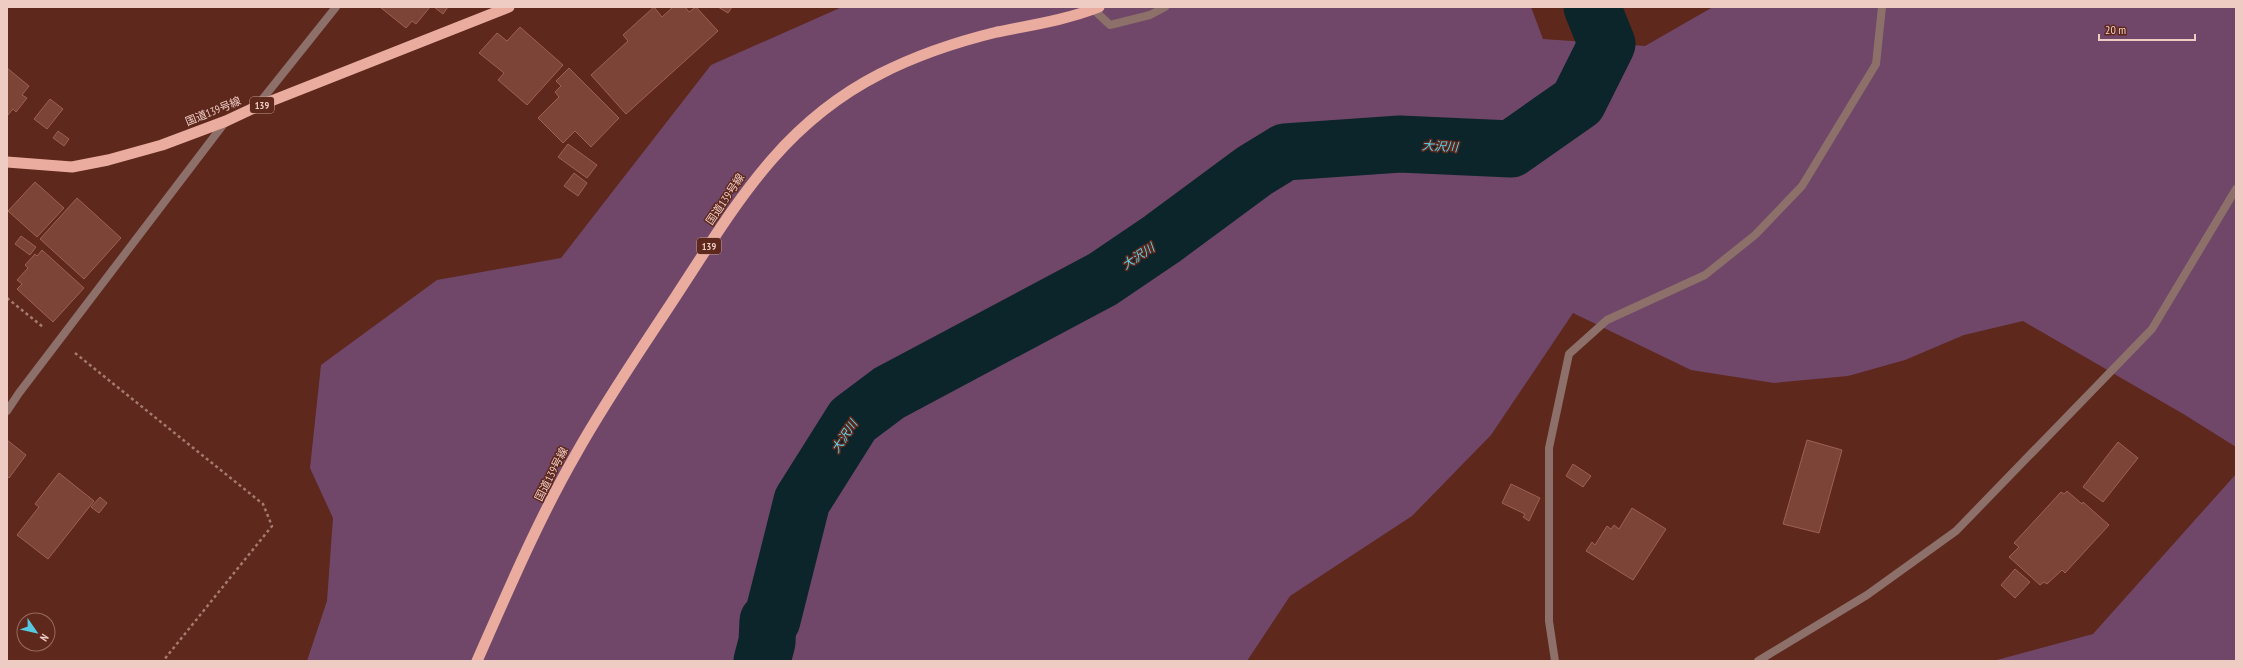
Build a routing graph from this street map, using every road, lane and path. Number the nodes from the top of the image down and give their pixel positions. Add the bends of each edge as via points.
1 (336, 7) edge
2 (509, 7) edge
3 (1165, 7) edge
4 (1882, 7) edge
5 (1096, 8) edge
6 (256, 107) junction
7 (226, 121) junction
8 (7, 162) edge
9 (2236, 188) edge
10 (7, 298) edge
11 (60, 341) junction
12 (7, 411) edge
13 (163, 661) edge
14 (477, 661) edge
15 (1555, 661) edge
16 (1758, 661) edge

1 - 6 street
2 - 6 highway, 国道139号線 / 139
3 - 5 street via 1150,15 1110,25
4 - 15 street via 1876,64 1802,186 1755,235 1705,275 1607,320 1569,354 1549,448 1549,621
5 - 14 highway, 国道139号線 / 139 via 1070,17 994,33 927,52 878,74 830,104 787,141 748,186 576,454 518,569
6 - 7 highway, 国道139号線 / 139
7 - 8 highway, 国道139号線 / 139 via 162,145 72,167
7 - 11 street
9 - 16 street via 2152,329 1956,531 1867,595
10 - 11 path
11 - 12 street
11 - 13 path via 263,504 272,526

